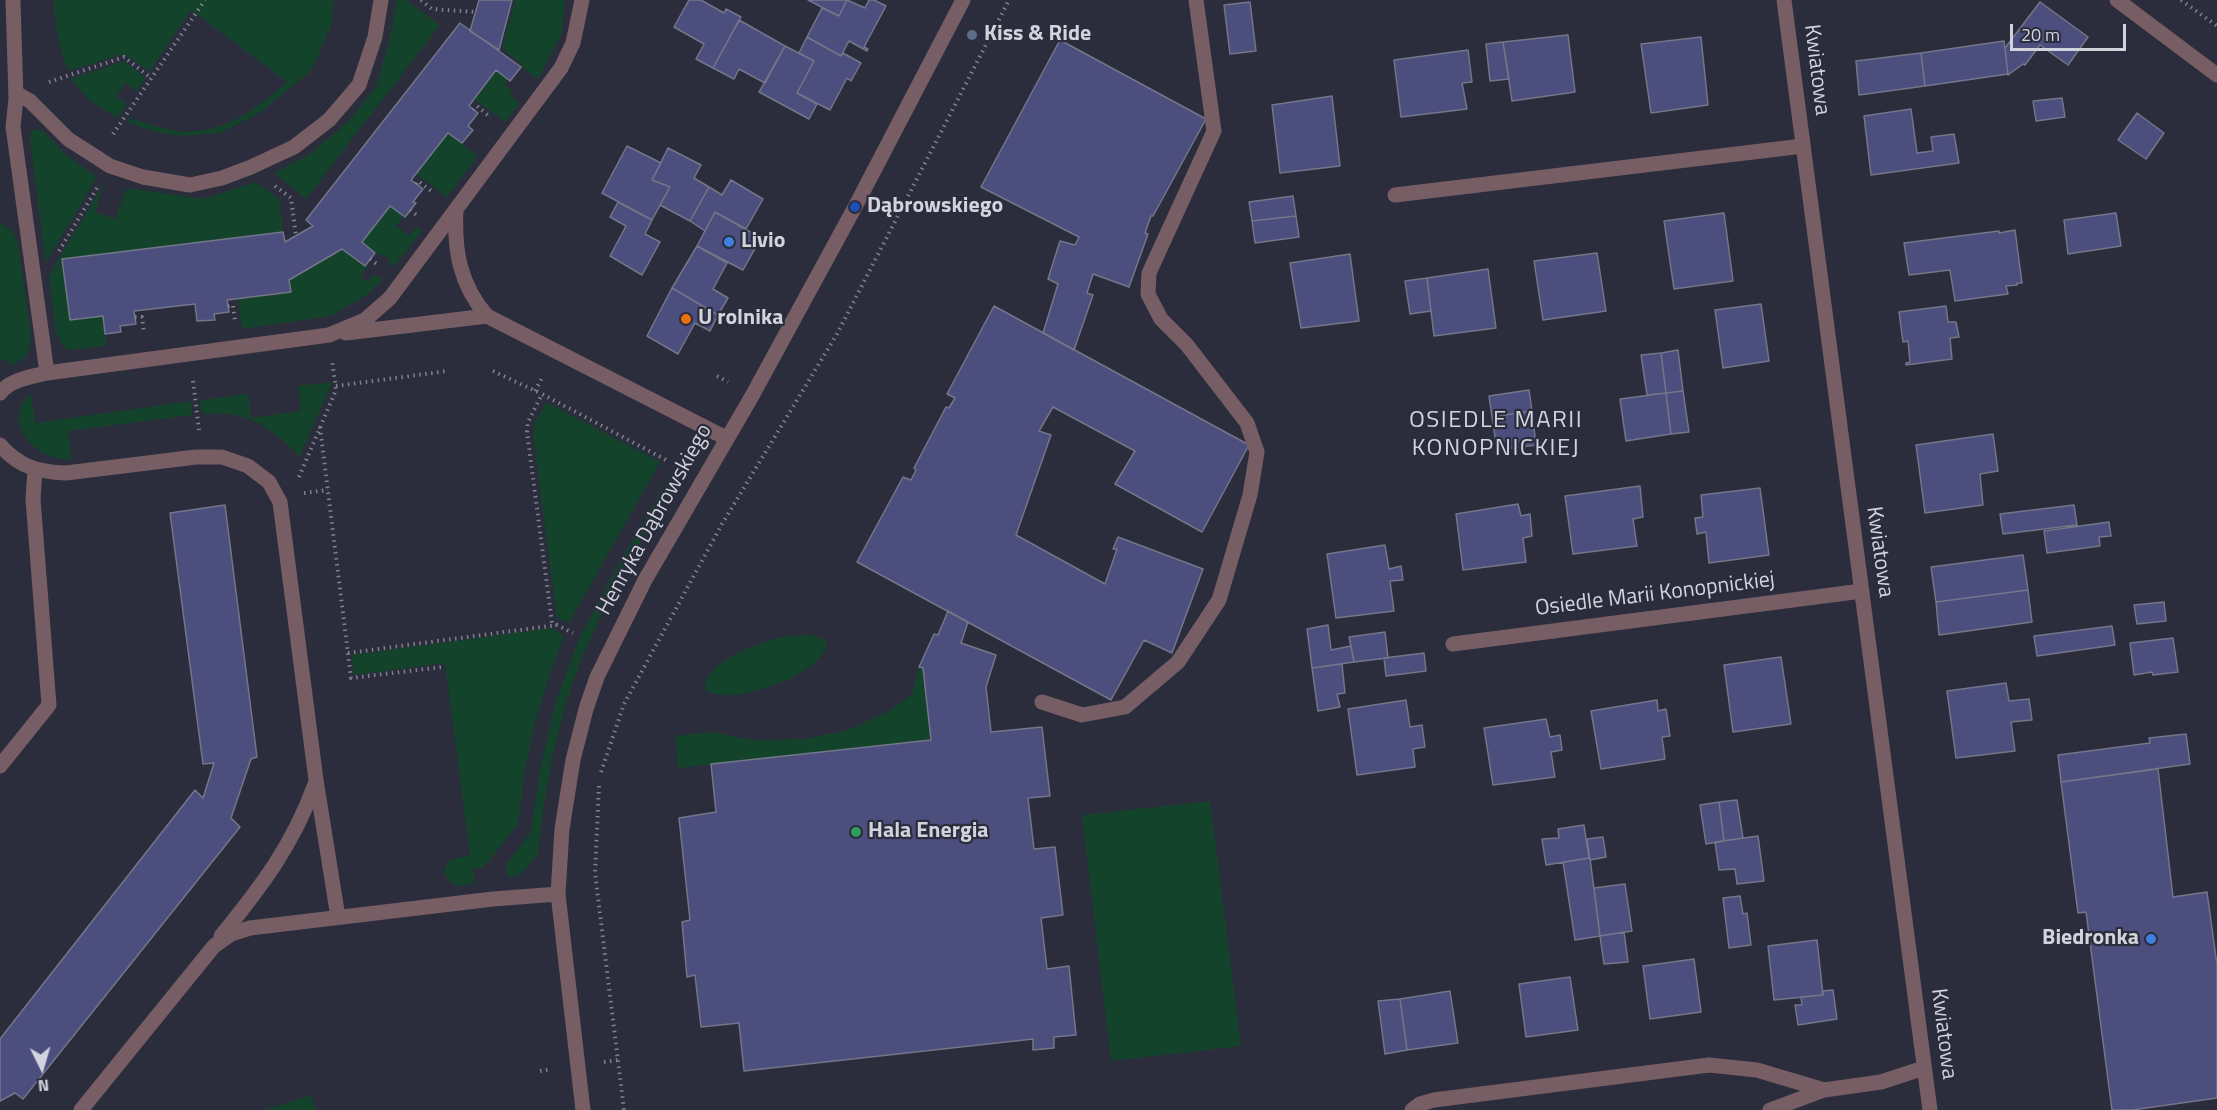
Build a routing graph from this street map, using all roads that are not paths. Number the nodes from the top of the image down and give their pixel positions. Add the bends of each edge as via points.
1 (14, 0) edge
2 (381, 0) edge
3 (582, 0) edge
4 (963, 0) edge
5 (1196, 0) edge
6 (1784, 0) edge
7 (2117, 0) edge
8 (2217, 75) edge
9 (16, 93) junction
10 (1803, 146) junction
11 (1395, 195) dead end
12 (456, 210) junction
13 (487, 316) junction
14 (332, 335) junction
15 (47, 374) junction
16 (0, 393) edge
17 (726, 438) junction
18 (0, 446) edge
19 (35, 470) junction
20 (1862, 591) junction
21 (1453, 644) dead end
22 (1042, 702) dead end
23 (0, 766) edge
24 (316, 780) junction
25 (558, 894) junction
26 (338, 917) junction
27 (214, 946) junction
28 (1924, 1068) junction
29 (1824, 1090) junction
30 (81, 1110) edge
31 (583, 1110) edge
32 (1412, 1110) edge
33 (1770, 1110) edge
34 (1930, 1110) edge

1 - 9 street
2 - 9 street via 375,38 359,85 329,120 294,147 222,178 190,185 142,177 104,162 68,139 30,101
3 - 12 street via 573,43 561,68
4 - 17 street, Henryka Dąbrowskiego via 855,207
5 - 22 street via 1214,131 1149,273 1148,294 1161,319 1187,345 1247,423 1257,452 1250,495 1219,600 1178,662 1125,707 1082,715
6 - 10 street, Kwiatowa
7 - 8 street
9 - 15 street via 14,127
10 - 11 street
10 - 20 street, Kwiatowa
12 - 13 street via 454,238 464,281
12 - 14 street via 390,298 365,320
13 - 14 street
13 - 17 street
14 - 15 street
15 - 16 street via 24,378
17 - 25 street, Henryka Dąbrowskiego via 645,580 597,677 573,760 562,829
18 - 19 street
19 - 23 street via 33,499 49,705
19 - 24 street via 66,473 222,457 248,466 269,482 280,502
20 - 21 street, Osiedle Marii Konopnickiej
20 - 28 street, Kwiatowa
24 - 26 street
24 - 27 street via 287,848
25 - 26 street
25 - 31 street, Henryka Dąbrowskiego
26 - 27 street via 250,928 231,934
27 - 30 street
28 - 29 street via 1881,1082
28 - 34 street, Kwiatowa
29 - 32 street via 1757,1070 1709,1065 1434,1100
29 - 33 street

